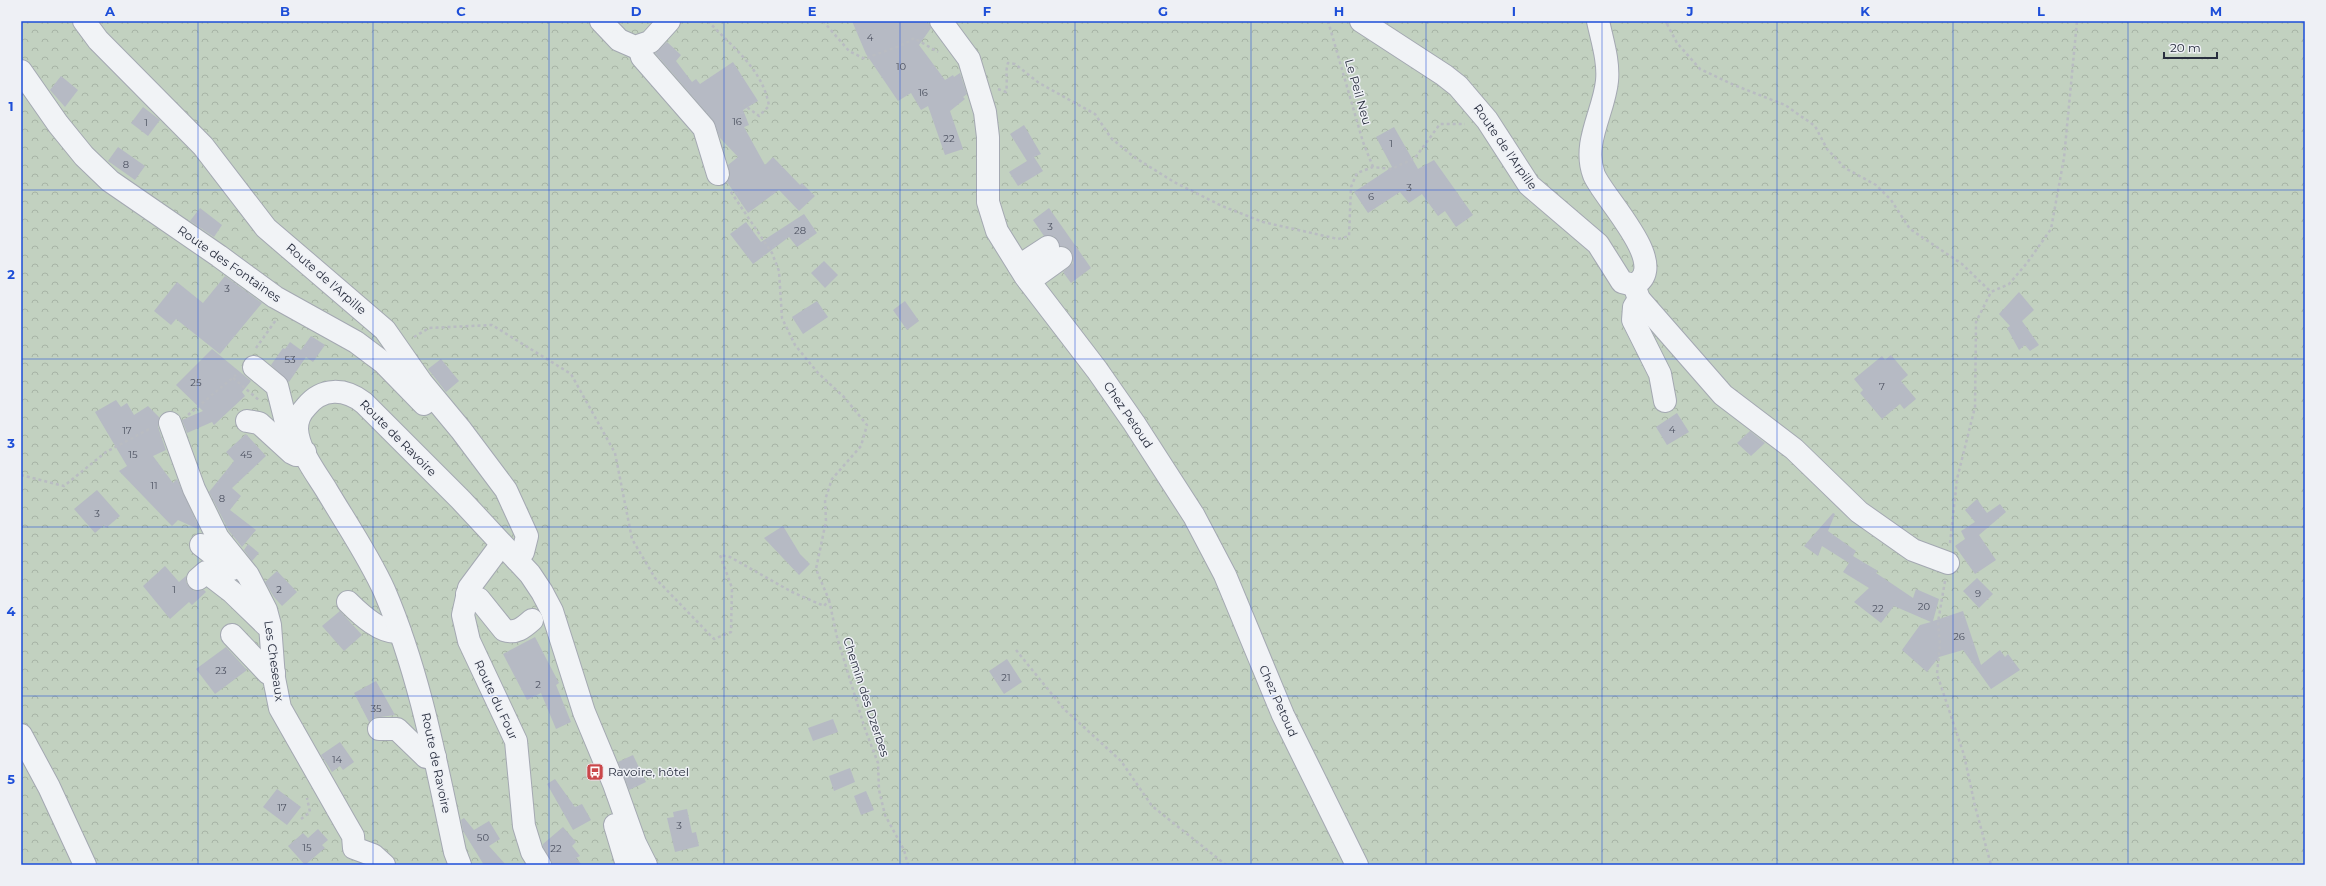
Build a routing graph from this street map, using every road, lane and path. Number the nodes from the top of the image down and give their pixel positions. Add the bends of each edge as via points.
1 (84, 21) edge
2 (601, 21) edge
3 (669, 21) edge
4 (708, 21) edge
5 (823, 21) edge
6 (941, 21) edge
7 (1328, 21) edge
8 (1361, 21) edge
9 (1598, 21) edge
10 (1671, 21) edge
11 (2078, 21) edge
12 (1667, 23) edge
13 (639, 47) junction
14 (943, 55) dead end
15 (21, 71) edge
16 (974, 74) junction
17 (744, 105) dead end
18 (1496, 134) junction
19 (1373, 166) junction
20 (718, 174) joint
21 (1055, 253) dead end
22 (1024, 274) junction
23 (1636, 292) junction
24 (1991, 292) junction
25 (398, 346) junction
26 (254, 367) dead end
27 (1665, 401) dead end
28 (247, 421) dead end
29 (170, 423) dead end
30 (297, 429) junction
31 (461, 430) junction
32 (305, 452) junction
33 (201, 545) dead end
34 (501, 545) junction
35 (517, 560) junction
36 (1948, 563) junction
37 (248, 575) junction
38 (198, 579) dead end
39 (467, 594) junction
40 (830, 600) junction
41 (348, 602) dead end
42 (532, 620) dead end
43 (270, 625) junction
44 (400, 632) junction
45 (232, 635) dead end
46 (1016, 650) dead end
47 (274, 673) junction
48 (379, 729) dead end
49 (21, 735) edge
50 (435, 757) junction
51 (614, 784) junction
52 (353, 856) edge
53 (85, 865) edge
54 (384, 865) edge
55 (460, 865) edge
56 (540, 865) edge
57 (627, 865) edge
58 (646, 865) edge
59 (908, 865) edge
60 (1226, 865) edge
61 (1357, 865) edge
62 (1991, 865) edge

1 - 25 street, Route de l'Arpille via 98,40 203,146 266,228 385,330
2 - 13 street via 627,45
3 - 13 street via 650,42
4 - 17 path via 746,60 766,89 769,106 760,116
5 - 14 path via 849,51 865,59 891,47 905,45 914,38
6 - 16 street, Chez Petoud via 963,49
7 - 19 path, Le Peil Neu via 1363,142
8 - 18 street, Route de l'Arpille via 1454,82 1478,108
9 - 23 street via 1608,75 1592,137 1591,166 1596,179 1645,258 1645,273
10 - 12 path
11 - 24 path via 2064,158 2051,229 2027,264 2009,284
12 - 24 path via 1676,43 1700,69 1786,105 1815,126 1827,149 1845,168 1876,185 1891,200 1910,229 1962,264
13 - 20 street via 642,57 704,128
15 - 31 street, Route des Fontaines via 58,124 84,156 110,181 275,297 356,342 384,363 437,418
16 - 19 path via 988,85 1006,92 1008,63 1015,64 1039,83 1095,114 1111,138 1134,157 1174,182 1222,206 1263,222 1301,231 1338,239 1349,236 1351,187 1357,173
16 - 22 street, Chez Petoud via 987,120 990,212 997,231
18 - 19 path via 1466,124 1440,124 1415,158 1391,169
18 - 23 street, Route de l'Arpille via 1530,185 1598,244 1622,282
20 - 40 path, Chemin des Dzerbes via 772,253 779,271 782,318 795,345 867,425 861,446 832,479 825,500 826,521 816,569
21 - 22 street
22 - 61 street, Chez Petoud via 1097,370 1194,516 1225,575 1283,715
23 - 27 street via 1633,320 1660,374
23 - 36 street, Route de l'Arpille via 1722,395 1794,448 1854,508 1913,550
24 - 36 path via 1976,322 1975,407 1957,479
25 - 31 street, Route de l'Arpille via 422,383
25 - 40 path via 429,328 492,325 571,374 615,453 632,539 655,578 714,639 731,632 732,588 720,555 730,557 816,604 824,606
26 - 30 street via 277,386 286,422
28 - 32 street via 259,423 292,454
29 - 37 street, Les Cheseaux via 194,489 218,538
30 - 32 street, Route de Ravoire
30 - 34 street, Route de Ravoire via 303,409 320,394 332,391 355,396 461,500
31 - 35 street, Route de l'Arpille via 506,490 527,536 523,552
32 - 44 street, Route de Ravoire via 371,564
33 - 37 street via 244,577
34 - 35 street, Route de Ravoire
34 - 39 street, Route du Four via 474,579
35 - 51 street, Route de Ravoire via 542,592 552,611 584,712
36 - 62 path via 1938,622 1940,644 1937,674 1964,756
37 - 43 street, Les Cheseaux via 261,599
38 - 43 street via 206,572 232,592 266,625
39 - 42 street via 479,599 509,640
39 - 56 street, Route du Four via 463,616 468,641 516,741 524,826 532,852
40 - 59 path, Chemin des Dzerbes via 836,637 878,763 879,790 885,815 904,850
41 - 44 street via 365,618 389,632
43 - 47 street, Les Cheseaux
44 - 50 street, Route de Ravoire via 424,704
45 - 47 street via 268,673
46 - 60 path via 1064,709 1121,761 1152,806
47 - 52 street, Les Cheseaux via 280,708 305,768 353,836
48 - 50 street via 397,729 426,757
49 - 53 street via 49,787
50 - 55 street, Route de Ravoire
51 - 57 street via 609,790 609,799
51 - 58 street, Route de Ravoire via 632,836
52 - 54 street, Les Cheseaux via 373,855

